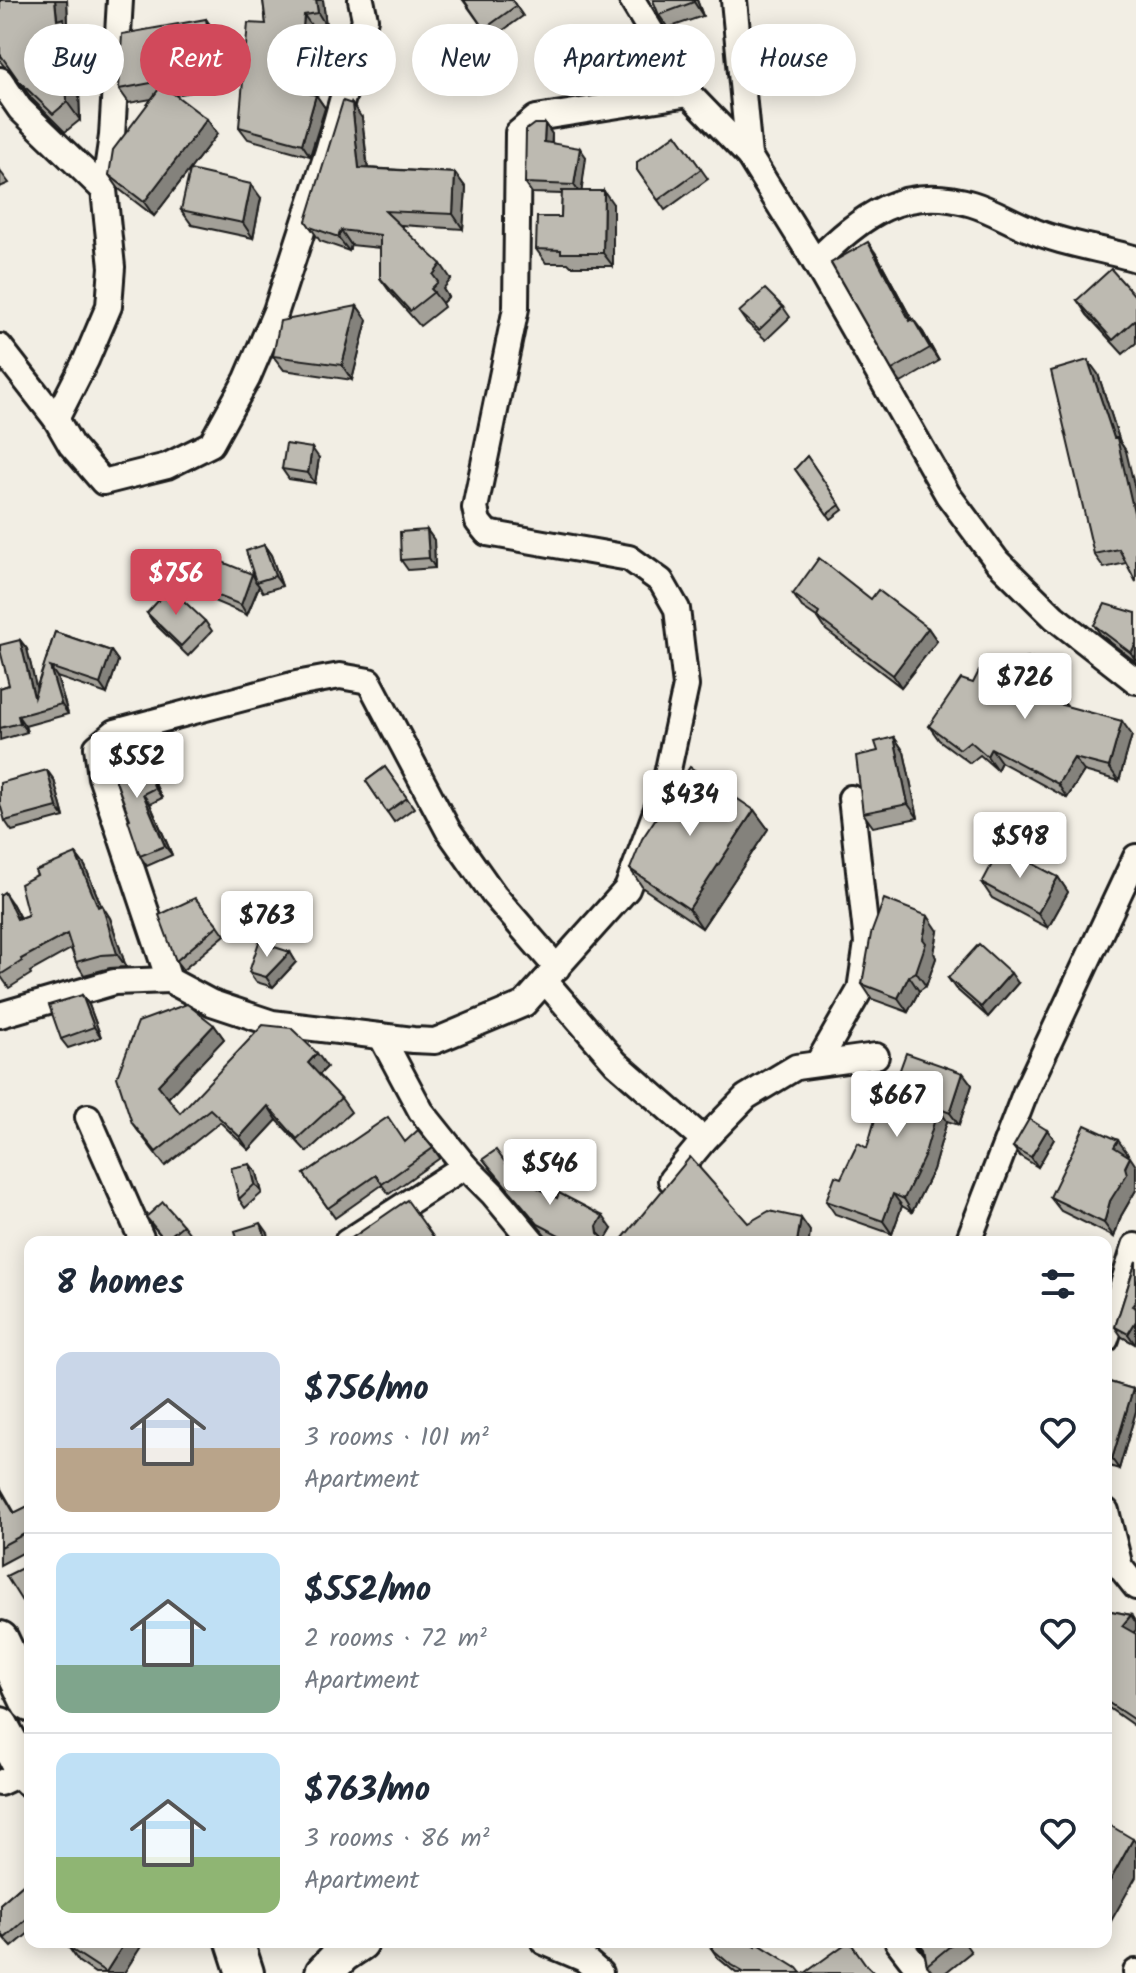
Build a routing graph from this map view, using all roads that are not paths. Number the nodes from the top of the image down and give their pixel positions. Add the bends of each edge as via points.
1 (120, 0) edge
2 (361, 0) edge
3 (632, 0) edge
4 (734, 0) edge
5 (647, 24) edge
6 (0, 80) edge
7 (676, 96) edge
8 (691, 96) edge
9 (749, 156) junction
10 (104, 190) junction
11 (1136, 259) edge
12 (815, 262) junction
13 (0, 347) edge
14 (56, 419) junction
15 (1136, 681) edge
16 (851, 798) dead end
17 (1136, 857) edge
18 (551, 974) junction
19 (169, 980) junction
20 (0, 1015) edge
21 (381, 1036) junction
22 (876, 1056) dead end
23 (818, 1063) junction
24 (88, 1117) dead end
25 (704, 1140) junction
26 (465, 1166) junction
27 (658, 1197) edge
28 (140, 1236) edge
29 (356, 1236) edge
30 (528, 1236) edge
31 (970, 1236) edge
32 (1135, 1246) edge
33 (1112, 1320) edge
34 (1112, 1535) edge
35 (1136, 1587) edge
36 (0, 1640) edge
37 (24, 1690) edge
38 (0, 1726) edge
39 (21, 1775) edge
40 (237, 1948) edge
41 (323, 1948) edge
42 (351, 1948) edge
43 (558, 1948) edge
44 (903, 1948) edge
45 (245, 1973) edge
46 (321, 1973) edge
47 (600, 1973) edge
48 (922, 1973) edge

1 - 10 street
2 - 14 street via 365,19 276,311 211,444 167,466 103,482
3 - 5 street
4 - 9 street
6 - 10 street via 20,109
7 - 18 street via 536,118 518,133 516,308 475,508 478,522 487,533 629,558 661,581 677,609 686,686 663,793 627,889
8 - 9 street
9 - 12 street
10 - 14 street via 112,267 109,306
11 - 12 street via 1030,230 972,204 939,196 911,197 872,215
12 - 15 street via 948,495 997,561 1054,617
13 - 14 street
16 - 23 street via 867,943 860,990
17 - 31 street via 1026,1091
18 - 19 street via 448,830 369,681 340,676 115,732 97,747 101,777
18 - 21 street via 524,1004 435,1041
18 - 25 street via 616,1063
19 - 20 street via 114,982
19 - 21 street via 212,1003 272,1023
21 - 26 street via 421,1111
22 - 23 street
23 - 25 street via 796,1067 746,1097
24 - 28 street
25 - 27 street
26 - 29 street
26 - 30 street
32 - 33 street
34 - 35 street via 1120,1567
36 - 37 main road
38 - 39 main road
40 - 45 main road
41 - 46 main road
42 - 46 main road
43 - 47 street
44 - 48 street

